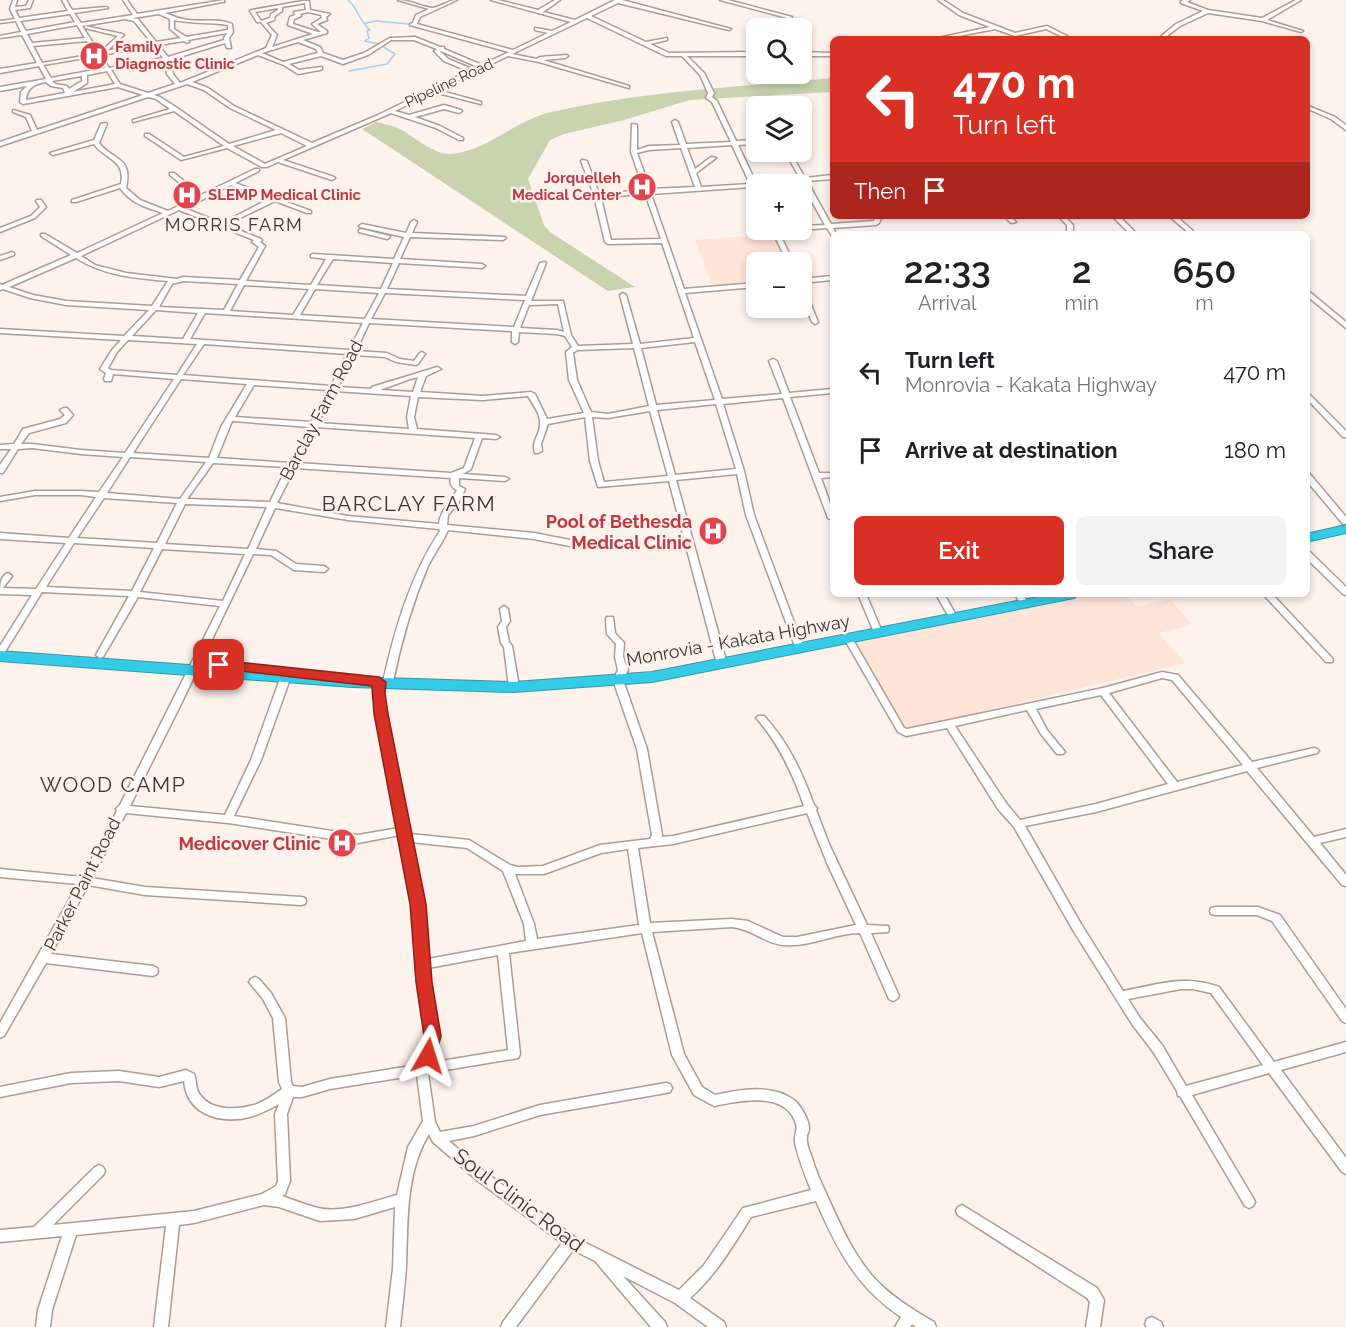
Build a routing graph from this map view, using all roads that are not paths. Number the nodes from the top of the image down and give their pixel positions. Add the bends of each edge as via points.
1 (15, 0) edge
2 (31, 0) edge
3 (64, 0) edge
4 (137, 0) edge
5 (400, 0) edge
6 (455, 0) edge
7 (494, 0) edge
8 (558, 0) edge
9 (722, 0) edge
10 (940, 0) edge
11 (1188, 0) edge
12 (1299, 0) edge
13 (126, 1) edge
14 (222, 1) edge
15 (506, 1) edge
16 (619, 1) edge
17 (280, 6) junction
18 (106, 8) dead end
19 (12, 9) junction
20 (433, 9) junction
21 (531, 10) junction
22 (308, 11) junction
23 (1207, 11) junction
24 (71, 12) junction
25 (160, 12) junction
26 (539, 12) junction
27 (135, 15) junction
28 (519, 15) dead end
29 (588, 16) junction
30 (172, 18) junction
31 (789, 18) edge
32 (18, 19) junction
33 (113, 19) junction
34 (1263, 20) junction
35 (259, 21) dead end
36 (0, 22) edge
37 (576, 22) junction
38 (80, 25) junction
39 (62, 27) junction
40 (996, 27) junction
41 (537, 28) dead end
42 (729, 29) dead end
43 (231, 31) junction
44 (1301, 31) dead end
45 (554, 33) junction
46 (23, 34) junction
47 (318, 34) junction
48 (950, 36) edge
49 (1065, 36) edge
50 (1164, 36) edge
51 (0, 37) edge
52 (89, 39) junction
53 (185, 39) junction
54 (664, 39) dead end
55 (297, 40) junction
56 (226, 41) junction
57 (73, 42) junction
58 (114, 44) junction
59 (154, 44) junction
60 (646, 44) junction
61 (29, 45) junction
62 (136, 46) junction
63 (108, 48) dead end
64 (229, 48) dead end
65 (442, 48) junction
66 (191, 50) junction
67 (268, 50) junction
68 (258, 53) junction
69 (513, 53) junction
70 (97, 54) junction
71 (321, 54) junction
72 (746, 54) edge
73 (812, 54) edge
74 (830, 55) edge
75 (565, 56) dead end
76 (684, 56) junction
77 (167, 58) junction
78 (531, 59) junction
79 (156, 61) junction
80 (39, 63) junction
81 (286, 64) junction
82 (483, 67) junction
83 (320, 68) dead end
84 (106, 69) junction
85 (0, 71) edge
86 (472, 72) junction
87 (84, 73) junction
88 (49, 80) junction
89 (187, 82) junction
90 (33, 83) junction
91 (178, 84) junction
92 (118, 85) junction
93 (627, 87) dead end
94 (0, 89) edge
95 (433, 90) junction
96 (68, 93) junction
97 (148, 94) junction
98 (479, 103) dead end
99 (1310, 108) edge
100 (175, 109) junction
101 (15, 111) dead end
102 (391, 111) junction
103 (459, 111) dead end
104 (408, 117) junction
105 (1346, 119) edge
106 (1335, 120) junction
107 (135, 121) dead end
108 (675, 122) dead end
109 (104, 124) dead end
110 (634, 125) dead end
111 (1346, 128) edge
112 (280, 131) junction
113 (36, 133) junction
114 (147, 135) dead end
115 (461, 139) dead end
116 (97, 141) junction
117 (746, 143) edge
118 (0, 144) edge
119 (735, 145) junction
120 (228, 146) junction
121 (313, 146) junction
122 (683, 147) junction
123 (634, 152) junction
124 (53, 153) dead end
125 (713, 158) dead end
126 (584, 161) dead end
127 (278, 162) junction
128 (261, 168) junction
129 (693, 173) junction
130 (172, 174) dead end
131 (750, 174) edge
132 (830, 177) edge
133 (332, 178) dead end
134 (812, 179) edge
135 (232, 184) junction
136 (123, 185) junction
137 (746, 186) edge
138 (698, 187) junction
139 (650, 191) junction
140 (596, 195) junction
141 (812, 197) edge
142 (202, 198) junction
143 (273, 200) junction
144 (39, 201) dead end
145 (74, 201) dead end
146 (180, 208) junction
147 (170, 213) junction
148 (309, 213) dead end
149 (234, 219) dead end
150 (878, 219) edge
151 (1010, 219) edge
152 (1118, 219) edge
153 (1176, 219) edge
154 (414, 222) dead end
155 (1013, 222) dead end
156 (829, 227) junction
157 (812, 228) edge
158 (361, 229) dead end
159 (0, 230) edge
160 (831, 231) edge
161 (1131, 231) edge
162 (1190, 231) dead end
163 (43, 235) dead end
164 (409, 237) junction
165 (503, 238) dead end
166 (665, 241) junction
167 (12, 254) dead end
168 (76, 255) junction
169 (313, 256) dead end
170 (0, 258) edge
171 (330, 258) junction
172 (398, 263) junction
173 (543, 263) dead end
174 (482, 266) dead end
175 (830, 278) edge
176 (174, 280) junction
177 (812, 280) edge
178 (243, 282) junction
179 (314, 285) junction
180 (746, 286) edge
181 (1, 290) edge
182 (383, 291) junction
183 (683, 291) junction
184 (1310, 294) edge
185 (623, 295) dead end
186 (527, 301) junction
187 (155, 307) junction
188 (203, 311) junction
189 (226, 312) junction
190 (812, 314) edge
191 (296, 316) junction
192 (367, 321) junction
193 (815, 322) dead end
194 (1346, 326) edge
195 (474, 327) junction
196 (516, 330) junction
197 (0, 331) edge
198 (469, 336) dead end
199 (568, 336) junction
200 (127, 338) junction
201 (698, 340) junction
202 (185, 341) junction
203 (515, 342) dead end
204 (201, 343) junction
205 (638, 346) junction
206 (576, 348) junction
207 (351, 353) junction
208 (422, 354) dead end
209 (773, 361) dead end
210 (437, 369) dead end
211 (425, 374) junction
212 (181, 377) junction
213 (249, 382) junction
214 (333, 387) junction
215 (370, 390) junction
216 (830, 391) edge
217 (416, 393) junction
218 (784, 396) junction
219 (1310, 397) edge
220 (719, 402) junction
221 (653, 408) junction
222 (64, 410) dead end
223 (588, 414) junction
224 (231, 419) junction
225 (544, 422) junction
226 (313, 424) junction
227 (413, 430) junction
228 (1346, 435) edge
229 (479, 436) junction
230 (496, 437) dead end
231 (0, 447) edge
232 (14, 448) junction
233 (538, 452) dead end
234 (128, 453) junction
235 (213, 458) junction
236 (295, 463) junction
237 (0, 471) edge
238 (740, 471) junction
239 (454, 475) junction
240 (830, 475) edge
241 (816, 476) junction
242 (671, 478) junction
243 (505, 479) dead end
244 (1310, 480) edge
245 (100, 496) junction
246 (0, 500) edge
247 (182, 501) junction
248 (272, 505) junction
249 (830, 513) edge
250 (1346, 522) edge
251 (443, 527) junction
252 (1346, 529) edge
253 (0, 536) edge
254 (1310, 537) edge
255 (71, 538) junction
256 (575, 544) dead end
257 (159, 545) junction
258 (251, 553) junction
259 (1310, 557) edge
260 (324, 569) dead end
261 (8, 576) dead end
262 (39, 590) junction
263 (1, 591) edge
264 (1346, 592) edge
265 (135, 594) junction
266 (863, 597) edge
267 (942, 597) edge
268 (1048, 597) edge
269 (1270, 597) edge
270 (1022, 600) edge
271 (226, 604) junction
272 (504, 609) dead end
273 (953, 617) junction
274 (610, 619) dead end
275 (878, 632) junction
276 (849, 640) junction
277 (800, 649) junction
278 (1, 652) edge
279 (99, 655) junction
280 (1329, 660) dead end
281 (722, 664) junction
282 (197, 666) junction
283 (286, 676) junction
284 (618, 680) junction
285 (378, 682) junction
286 (514, 687) junction
287 (1103, 691) junction
288 (1029, 707) junction
289 (761, 718) dead end
290 (950, 725) junction
291 (1314, 751) dead end
292 (1060, 752) dead end
293 (1249, 766) junction
294 (1175, 787) junction
295 (812, 808) junction
296 (121, 809) junction
297 (228, 819) junction
298 (1018, 824) junction
299 (1346, 833) edge
300 (404, 834) junction
301 (1312, 841) junction
302 (654, 842) junction
303 (632, 845) junction
304 (507, 868) junction
305 (0, 873) edge
306 (86, 880) junction
307 (1346, 882) edge
308 (301, 901) dead end
309 (1215, 911) dead end
310 (647, 928) junction
311 (861, 928) junction
312 (884, 929) dead end
313 (532, 944) junction
314 (503, 951) junction
315 (44, 958) junction
316 (424, 964) junction
317 (153, 971) dead end
318 (255, 982) dead end
319 (893, 996) dead end
320 (1121, 996) junction
321 (1346, 1018) edge
322 (0, 1033) edge
323 (1346, 1047) edge
324 (422, 1068) junction
325 (1275, 1068) junction
326 (666, 1088) dead end
327 (290, 1091) junction
328 (0, 1092) edge
329 (1182, 1092) junction
330 (429, 1122) junction
331 (437, 1138) junction
332 (1346, 1168) edge
333 (99, 1171) dead end
334 (820, 1194) junction
335 (402, 1199) junction
336 (264, 1200) junction
337 (1249, 1202) dead end
338 (962, 1211) dead end
339 (173, 1218) junction
340 (71, 1229) junction
341 (37, 1232) junction
342 (0, 1236) edge
343 (571, 1242) junction
344 (600, 1258) junction
345 (680, 1299) junction
346 (906, 1321) edge
347 (43, 1327) edge
348 (161, 1327) edge
349 (393, 1327) edge
350 (508, 1327) edge
351 (660, 1327) edge
352 (719, 1327) edge
353 (929, 1327) edge
354 (1093, 1327) edge

1 - 19 street
2 - 19 street via 28,7
3 - 24 street
4 - 13 street
5 - 20 street
6 - 20 street
7 - 15 street
8 - 26 street
9 - 31 street
10 - 40 street via 961,14
11 - 23 street via 1183,2
12 - 34 street
13 - 27 street
14 - 25 street
15 - 21 street
16 - 29 street, Pipeline Road
16 - 42 street
17 - 22 street via 306,2
17 - 35 street via 252,11
17 - 67 street via 272,19 263,22 275,35
18 - 24 street
19 - 32 street
20 - 69 street via 414,23
21 - 26 street
21 - 28 street
22 - 47 street via 296,13 299,15 292,18 290,25
22 - 47 street via 328,14 322,16 325,20 314,24 326,31
23 - 34 street
23 - 50 street via 1178,24
24 - 32 street
24 - 38 street
25 - 27 street
25 - 30 street
26 - 37 street
27 - 33 street
29 - 37 street, Pipeline Road
29 - 60 street
30 - 43 street via 230,24
30 - 53 street via 172,29
32 - 36 street
32 - 46 street
33 - 38 street
33 - 59 street via 136,20
34 - 44 street
37 - 45 street, Pipeline Road
38 - 39 street
38 - 52 street
38 - 58 street via 122,35
39 - 46 street
39 - 57 street
40 - 48 street
40 - 49 street via 1017,35 1047,27
41 - 45 street
43 - 53 street
43 - 56 street
45 - 69 street, Pipeline Road
46 - 51 street
46 - 61 street
47 - 55 street
52 - 57 street
52 - 70 street
53 - 59 street
53 - 66 street
54 - 60 street
55 - 67 street
55 - 71 street via 318,48
56 - 64 street
56 - 66 street
57 - 61 street
58 - 62 street
58 - 63 street
59 - 62 street
59 - 77 street
60 - 76 street via 668,56
61 - 80 street
62 - 70 street
62 - 79 street via 142,55
65 - 71 street via 415,38 390,39 346,62
65 - 82 street
65 - 86 street via 436,51 446,60
66 - 77 street
67 - 68 street
68 - 81 street
68 - 89 street
69 - 78 street
69 - 82 street, Pipeline Road
70 - 80 street
70 - 84 street
71 - 81 street
72 - 76 street
73 - 74 street
75 - 78 street
76 - 119 street via 702,74 711,93 709,98
77 - 79 street
77 - 91 street via 170,74
78 - 93 street
79 - 84 street
80 - 85 street
80 - 88 street
81 - 83 street via 298,72
82 - 86 street, Pipeline Road
84 - 87 street
84 - 92 street
86 - 95 street, Pipeline Road
87 - 88 street
87 - 96 street via 85,82
88 - 90 street
88 - 96 street via 53,86 65,87
89 - 91 street
89 - 112 street
90 - 94 street
90 - 96 street via 24,92 23,102
91 - 97 street
92 - 96 street
92 - 97 street
95 - 98 street
95 - 102 street, Pipeline Road
97 - 100 street
97 - 113 street
99 - 106 street
100 - 107 street
100 - 120 street
101 - 113 street via 28,116
102 - 104 street
102 - 121 street, Pipeline Road
103 - 104 street via 444,107
104 - 115 street via 438,126
105 - 106 street
106 - 111 street
108 - 122 street
109 - 116 street
110 - 123 street
112 - 120 street
112 - 121 street
113 - 118 street
114 - 120 street via 183,159
116 - 124 street
116 - 136 street via 102,151 126,171
117 - 119 street
119 - 122 street
119 - 131 street
120 - 128 street
121 - 127 street, Pipeline Road
122 - 123 street
122 - 129 street
123 - 139 street
125 - 129 street
126 - 140 street
127 - 128 street, Pipeline Road
127 - 133 street
128 - 135 street, Pipeline Road
129 - 138 street
130 - 142 street
132 - 134 street
135 - 142 street, Pipeline Road
135 - 143 street
136 - 145 street
136 - 147 street via 136,202
137 - 138 street
138 - 139 street
139 - 140 street
139 - 166 street
140 - 166 street via 608,242
141 - 156 street
142 - 146 street, Pipeline Road
143 - 148 street
143 - 149 street
144 - 159 street via 43,207 39,214
146 - 147 street, Pipeline Road
146 - 178 street via 259,240 255,242 262,248 256,252 259,254
147 - 168 street, Pipeline Road
150 - 156 street via 876,223
151 - 155 street
152 - 161 street
153 - 162 street
154 - 164 street
156 - 157 street
156 - 160 street
158 - 164 street
163 - 168 street
164 - 165 street
164 - 172 street
166 - 183 street
167 - 170 street
168 - 176 street via 93,266 126,275
168 - 181 street, Pipeline Road
169 - 171 street
171 - 172 street
171 - 179 street
172 - 174 street
172 - 182 street
173 - 186 street
175 - 177 street
176 - 178 street
176 - 187 street
178 - 179 street
178 - 189 street
179 - 182 street
179 - 191 street
180 - 183 street
181 - 187 street, Barclay Farm Road via 48,301
182 - 186 street
182 - 192 street
183 - 201 street
184 - 194 street
185 - 205 street
186 - 196 street
186 - 199 street via 561,302
187 - 188 street, Barclay Farm Road
187 - 200 street
188 - 189 street, Barclay Farm Road
188 - 202 street
189 - 191 street, Barclay Farm Road
190 - 193 street
191 - 192 street, Barclay Farm Road
192 - 195 street
192 - 207 street, Barclay Farm Road
195 - 196 street
195 - 198 street
196 - 199 street
196 - 203 street
197 - 200 street
199 - 206 street
200 - 202 street
200 - 212 street via 104,369 109,375
201 - 205 street
201 - 220 street
202 - 204 street
204 - 207 street
204 - 212 street
205 - 206 street
205 - 221 street
206 - 223 street via 569,352 573,380
207 - 208 street via 387,355 416,363
207 - 214 street, Barclay Farm Road
209 - 218 street
210 - 211 street
211 - 215 street
211 - 217 street
212 - 213 street
212 - 234 street
213 - 214 street
213 - 224 street
214 - 215 street
214 - 226 street, Barclay Farm Road
215 - 217 street
216 - 218 street
217 - 225 street via 483,398 531,394
217 - 227 street via 410,422
218 - 220 street
218 - 241 street
219 - 228 street
220 - 221 street
220 - 238 street
221 - 223 street via 608,416
221 - 242 street
222 - 232 street via 67,418 26,431
223 - 225 street
223 - 242 street via 601,485
224 - 226 street
224 - 235 street
225 - 233 street via 536,443
226 - 227 street
226 - 236 street, Barclay Farm Road
227 - 229 street
229 - 230 street
229 - 239 street via 466,469
231 - 232 street
232 - 234 street
232 - 237 street
234 - 235 street
234 - 245 street
235 - 236 street
235 - 247 street
236 - 239 street
236 - 248 street, Barclay Farm Road
238 - 242 street
238 - 277 street via 750,515
239 - 243 street
239 - 251 street, Soul Clinic Road via 456,487 461,489 444,515
240 - 241 street
241 - 249 street
242 - 281 street
244 - 250 street
245 - 246 street via 35,493
245 - 247 street
245 - 255 street
247 - 248 street
247 - 257 street
248 - 251 street via 348,518
248 - 258 street, Barclay Farm Road
251 - 256 street
251 - 285 street, Soul Clinic Road
252 - 254 highway
253 - 255 street
255 - 257 street
255 - 262 street
257 - 258 street
257 - 265 street
258 - 260 street via 273,553 294,567
258 - 271 street, Barclay Farm Road
259 - 264 street
261 - 263 street
262 - 263 street
262 - 265 street
262 - 278 street
265 - 271 street
265 - 279 street
266 - 275 street
267 - 273 street
268 - 270 highway, Monrovia - Kakata Highway
269 - 280 street
270 - 273 highway, Monrovia - Kakata Highway
271 - 282 street, Barclay Farm Road
272 - 286 street via 506,621 502,627
273 - 275 highway, Monrovia - Kakata Highway
274 - 284 street via 611,634 620,643 623,670
275 - 276 highway, Monrovia - Kakata Highway
276 - 277 highway, Monrovia - Kakata Highway
276 - 290 street via 903,732
277 - 281 highway, Monrovia - Kakata Highway
278 - 279 highway, Monrovia - Kakata Highway
278 - 282 highway, Monrovia - Kakata Highway
279 - 282 highway, Monrovia - Kakata Highway
281 - 284 highway, Monrovia - Kakata Highway
282 - 283 highway, Monrovia - Kakata Highway
282 - 285 highway, Monrovia - Kakata Highway
282 - 296 street, Parker Paint Road
283 - 285 highway, Monrovia - Kakata Highway
283 - 297 street via 256,760
284 - 286 highway, Monrovia - Kakata Highway
284 - 302 street via 642,749 657,835
285 - 286 highway, Monrovia - Kakata Highway
285 - 300 street, Soul Clinic Road
287 - 288 street
287 - 293 street via 1162,675 1175,677
287 - 294 street
288 - 290 street
288 - 292 street
289 - 295 street via 785,747
290 - 298 street
291 - 293 street
293 - 294 street
293 - 301 street
294 - 298 street
295 - 302 street
295 - 311 street
296 - 297 street
296 - 306 street, Parker Paint Road
297 - 300 street via 358,839
298 - 320 street
299 - 301 street
300 - 304 street via 469,844
300 - 316 street, Soul Clinic Road via 418,904
301 - 307 street
302 - 303 street
303 - 304 street via 600,849 544,870
303 - 310 street
304 - 313 street via 529,924
305 - 306 street
306 - 308 street via 145,891
306 - 315 street, Parker Paint Road
309 - 321 street via 1258,911 1276,918
310 - 311 street via 732,922 782,941 797,941
310 - 313 street
310 - 334 street via 678,1055 698,1091 714,1101 741,1095 788,1102 803,1128 800,1139
311 - 312 street
311 - 319 street
313 - 314 street
314 - 316 street
314 - 324 street via 516,1053
315 - 317 street
315 - 322 street, Parker Paint Road
316 - 324 street, Soul Clinic Road via 432,1036
318 - 327 street via 279,1018 285,1082
320 - 325 street via 1190,984 1207,985 1228,1003
320 - 329 street via 1158,1048
323 - 325 street
324 - 327 street via 302,1092
324 - 330 street, Soul Clinic Road
325 - 329 street
325 - 332 street
326 - 331 street via 540,1110
327 - 328 street via 254,1110 236,1114 215,1112 198,1104 186,1075 161,1082 119,1076 71,1078
327 - 336 street via 281,1114 284,1181 281,1190
329 - 337 street
330 - 331 street, Soul Clinic Road
330 - 335 street via 414,1147
331 - 343 street, Soul Clinic Road via 482,1178
333 - 341 street
334 - 345 street via 747,1212 718,1259
334 - 346 street via 866,1278
335 - 336 street via 336,1215 320,1215
335 - 349 street
336 - 339 street
338 - 354 street via 1092,1293 1097,1299
339 - 340 street
339 - 348 street
340 - 341 street
340 - 347 street
341 - 342 street
343 - 344 street, Soul Clinic Road
343 - 350 street
344 - 345 street, Soul Clinic Road
344 - 351 street
345 - 352 street, Soul Clinic Road
346 - 353 street

